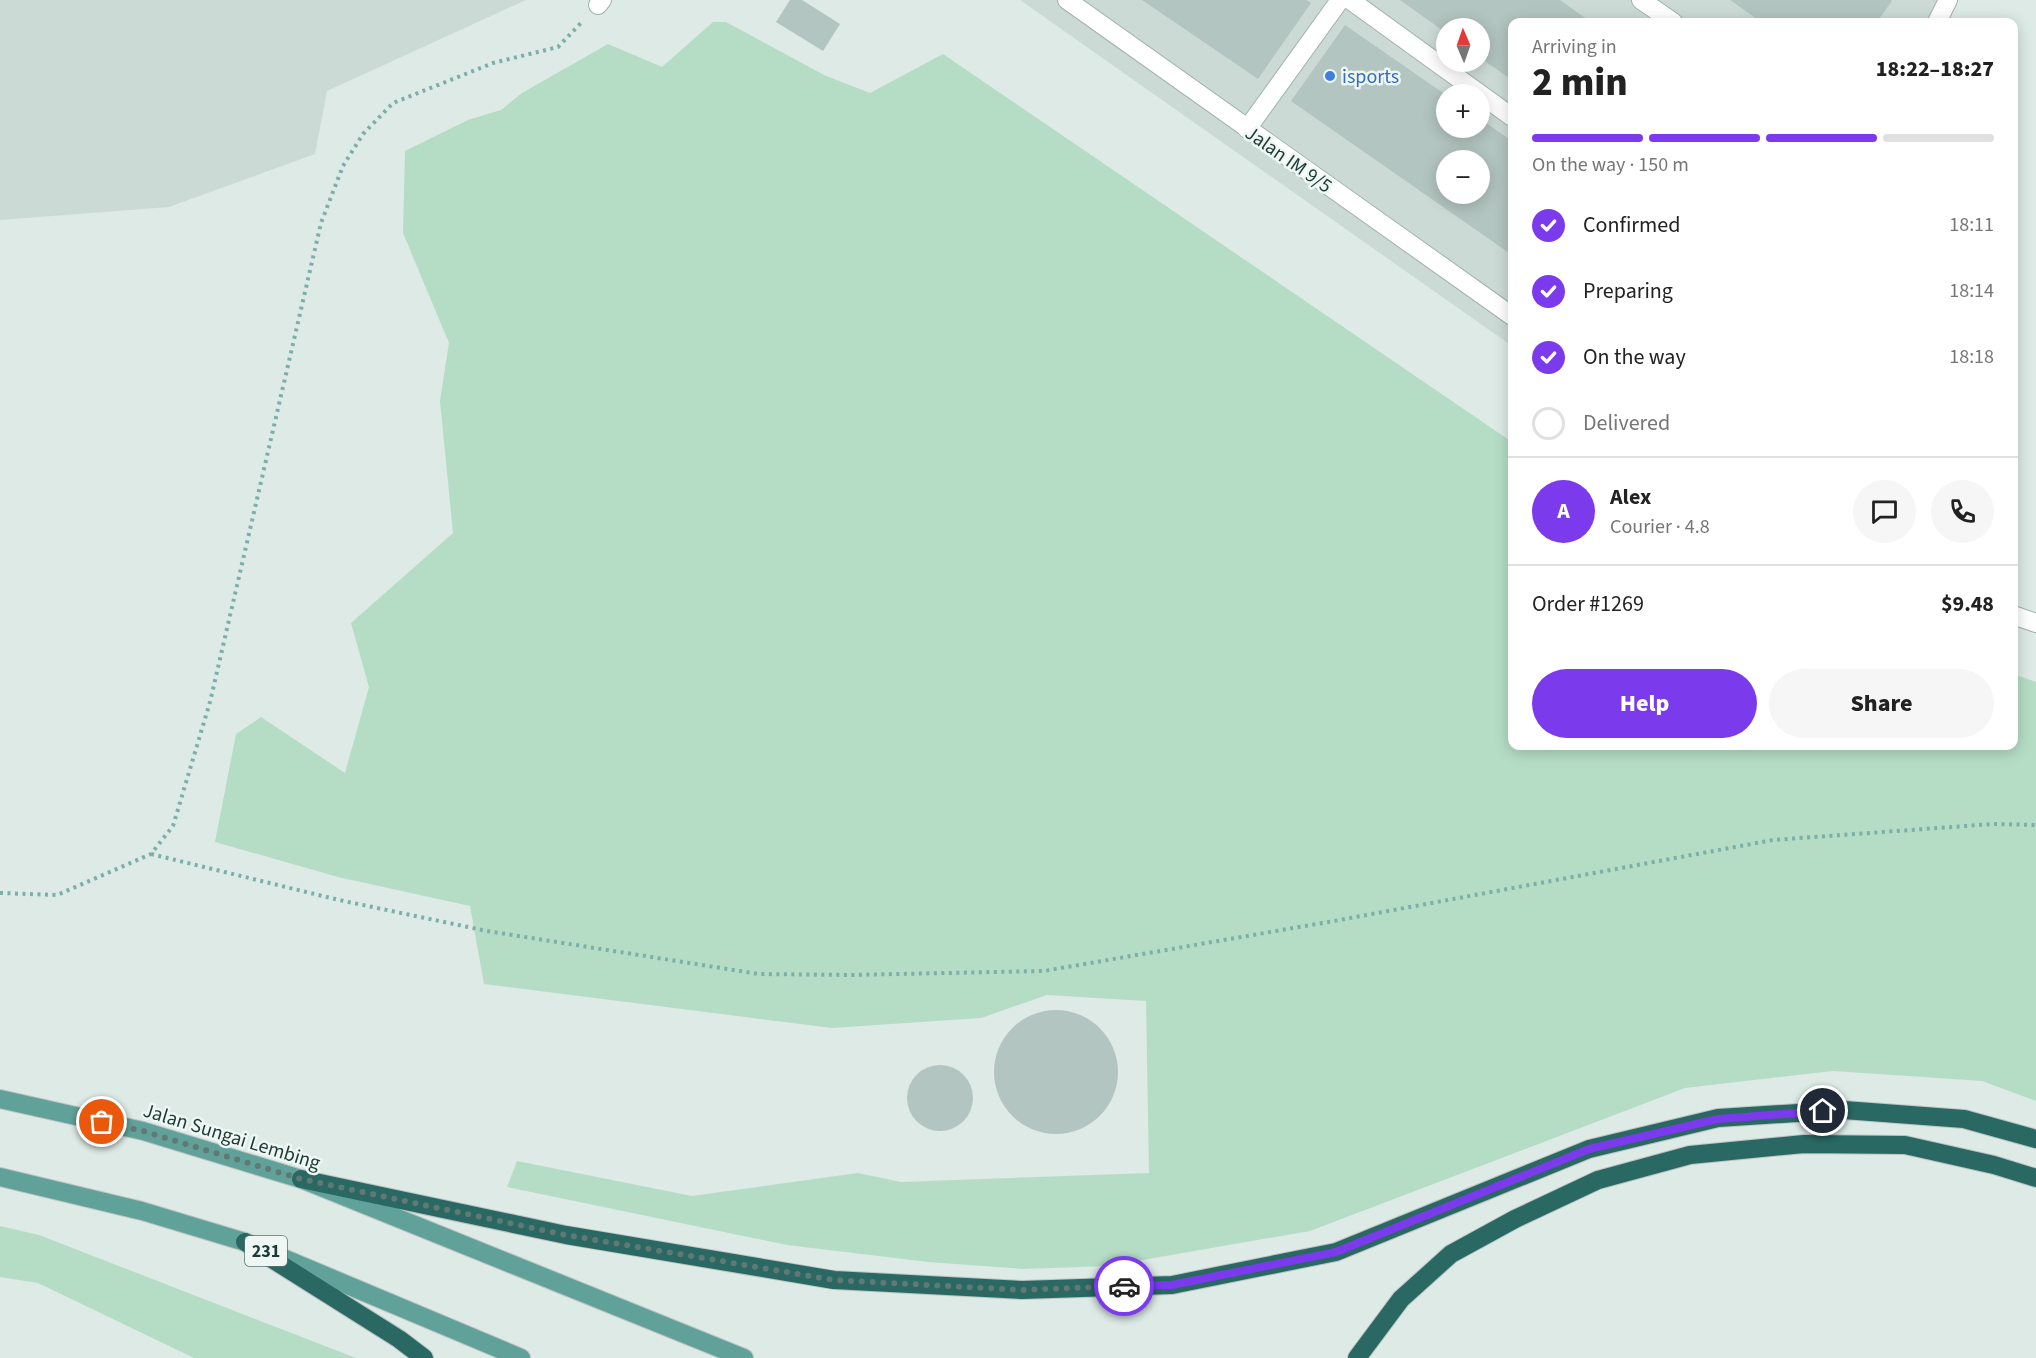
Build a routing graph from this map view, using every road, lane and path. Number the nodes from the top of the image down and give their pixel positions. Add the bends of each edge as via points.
1 (1067, 0) edge
2 (1340, 0) edge
3 (1350, 0) edge
4 (1641, 0) edge
5 (1944, 2) edge
6 (600, 3) edge
7 (1667, 18) edge
8 (1938, 18) edge
9 (1508, 114) edge
10 (1247, 129) junction
11 (1508, 313) edge
12 (2018, 617) edge
13 (2036, 623) edge
14 (2036, 825) edge
15 (151, 854) junction
16 (0, 893) edge
17 (0, 1099) edge
18 (2036, 1139) edge
19 (0, 1177) edge
20 (2036, 1178) edge
21 (301, 1179) junction
22 (245, 1242) junction
23 (424, 1358) edge
24 (521, 1358) edge
25 (744, 1358) edge
26 (1357, 1358) edge

1 - 10 street, Jalan IM 9/5
2 - 10 street
3 - 9 street
4 - 7 street
5 - 8 street
6 - 15 path via 558,46 493,63 393,103 363,134 343,166 321,223 210,702 173,826
10 - 11 street, Jalan IM 9/5
12 - 13 street
14 - 15 path via 1993,824 1773,840 1044,971 860,975 759,974 487,931
15 - 16 path via 57,895
17 - 21 main road, Jalan Sungai Lembing via 143,1131
18 - 21 highway via 1964,1119 1844,1110 1718,1119 1589,1149 1336,1252 1172,1285 1022,1290 834,1280 566,1235
19 - 22 main road, 231 via 142,1211
20 - 26 highway via 1905,1145 1804,1144 1678,1158 1598,1180 1451,1254 1401,1299
21 - 25 main road, Jalan Sungai Lembing
22 - 23 highway
22 - 24 main road, 231

